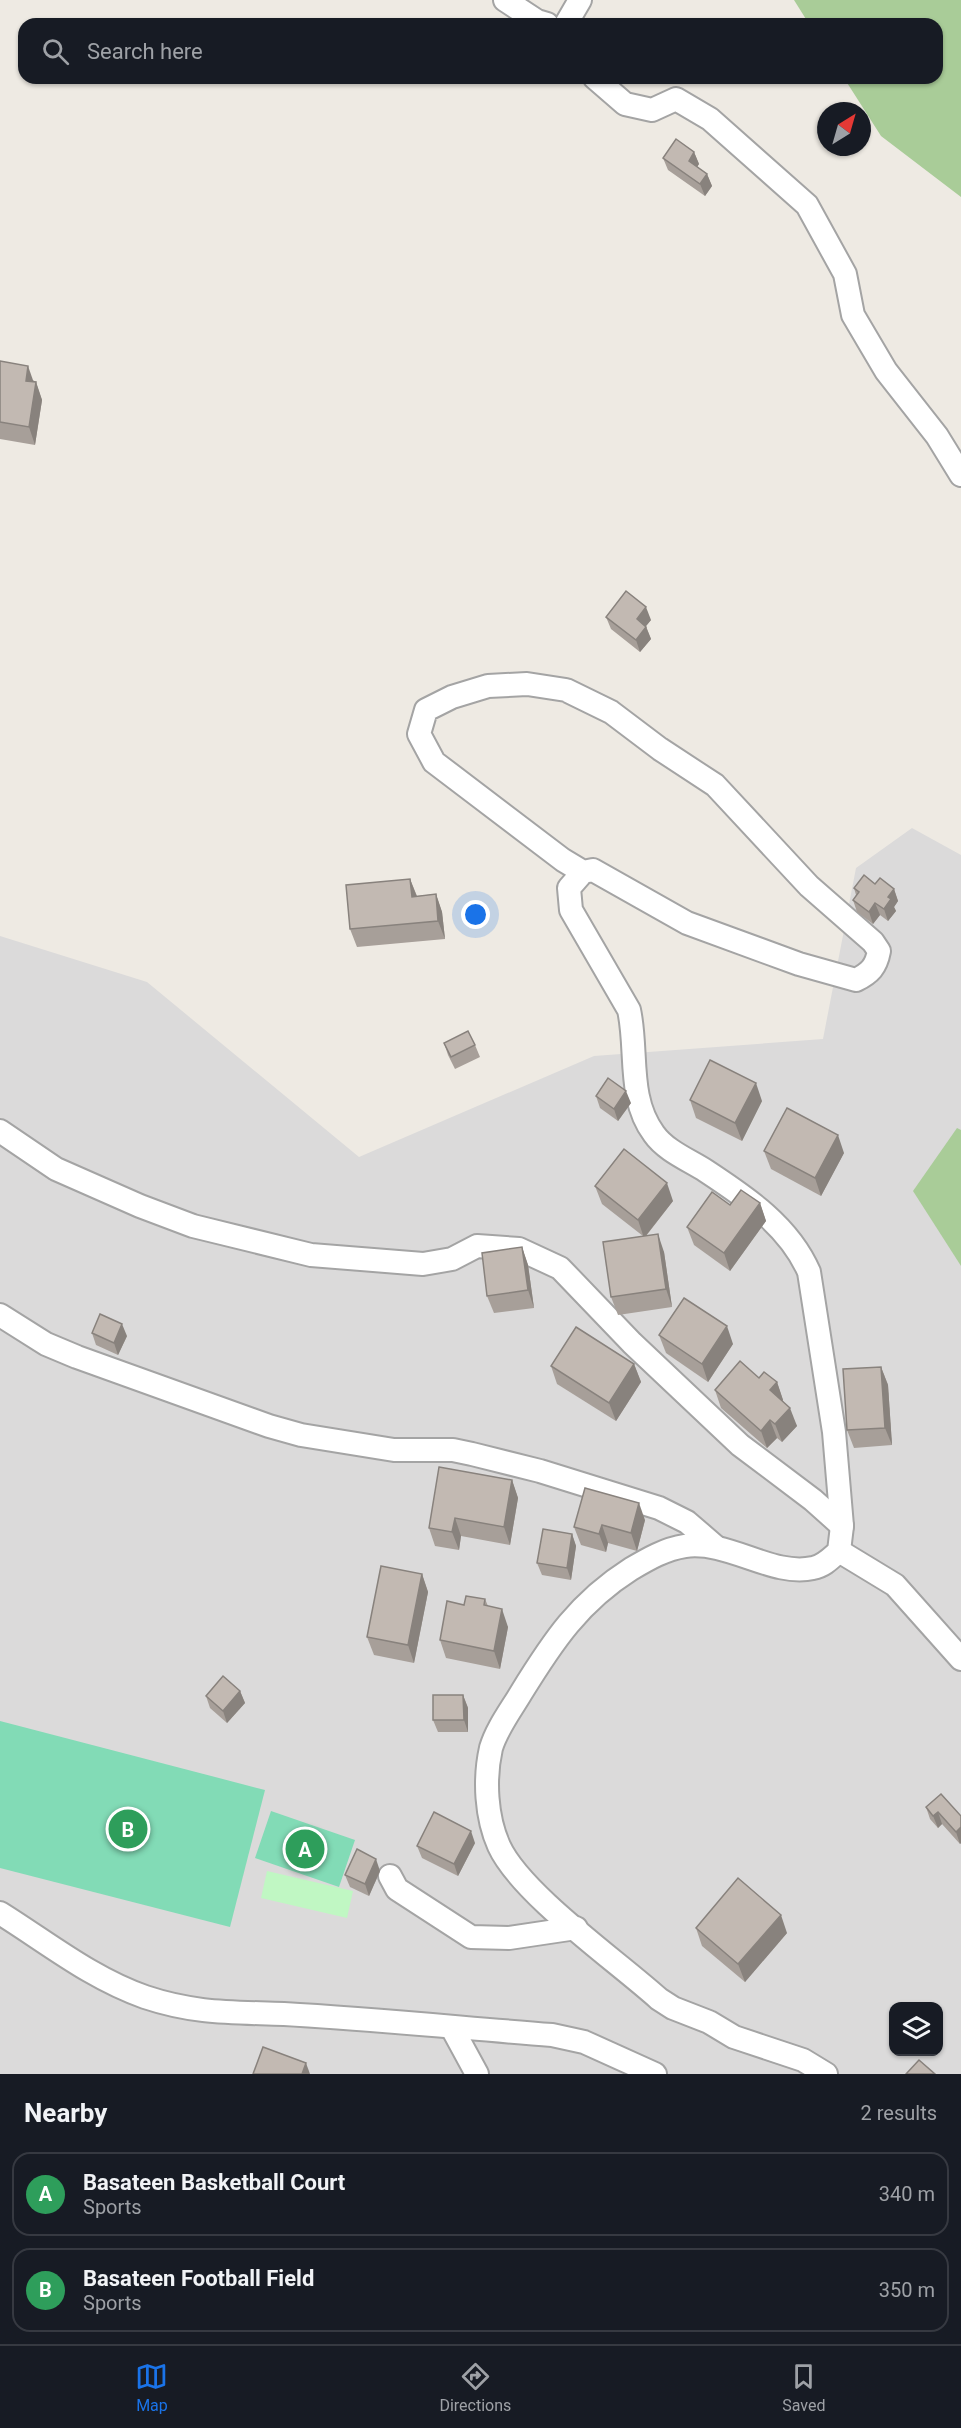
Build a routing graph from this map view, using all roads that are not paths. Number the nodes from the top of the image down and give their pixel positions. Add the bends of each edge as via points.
1 (506, 0) edge
2 (580, 0) edge
3 (533, 18) edge
4 (570, 18) edge
5 (602, 84) edge
6 (961, 475) edge
7 (583, 872) junction
8 (0, 1131) edge
9 (0, 1315) edge
10 (842, 1526) junction
11 (716, 1547) junction
12 (839, 1551) junction
13 (961, 1659) edge
14 (390, 1876) dead end
15 (0, 1913) edge
16 (576, 1928) junction
17 (452, 2028) junction
18 (477, 2074) edge
19 (655, 2074) edge
20 (826, 2074) edge

1 - 3 street
2 - 4 street
5 - 6 street via 625,104 652,110 676,99 710,119 807,206 844,274 853,315 886,371 937,436
7 - 7 street via 593,870 602,874 687,923 829,974 856,980 869,974 877,962 879,951 873,942 809,886 715,785 611,712 566,690 527,684 488,686 426,710 419,734 434,762
7 - 10 street via 569,888 571,910 629,1010 636,1084 654,1134 781,1228 799,1248 809,1272 834,1432
8 - 10 street via 56,1169 140,1206 193,1226 311,1255 423,1264 452,1259 477,1246 519,1249 560,1268 740,1445
9 - 11 street via 46,1344 77,1357 269,1426 394,1450 453,1450 540,1472 659,1508 687,1522
10 - 12 street
11 - 12 street via 781,1567 801,1568 813,1568
11 - 16 street via 685,1546 651,1556 580,1607 540,1662 494,1740 487,1783 500,1847 536,1892
12 - 13 street via 895,1585
14 - 16 street via 397,1889 471,1936 509,1938
15 - 17 street via 66,1959 115,1985 174,2006 236,2014 283,2014
16 - 20 street via 673,2008 734,2037 803,2060
17 - 18 street
17 - 19 street via 552,2035 584,2042

